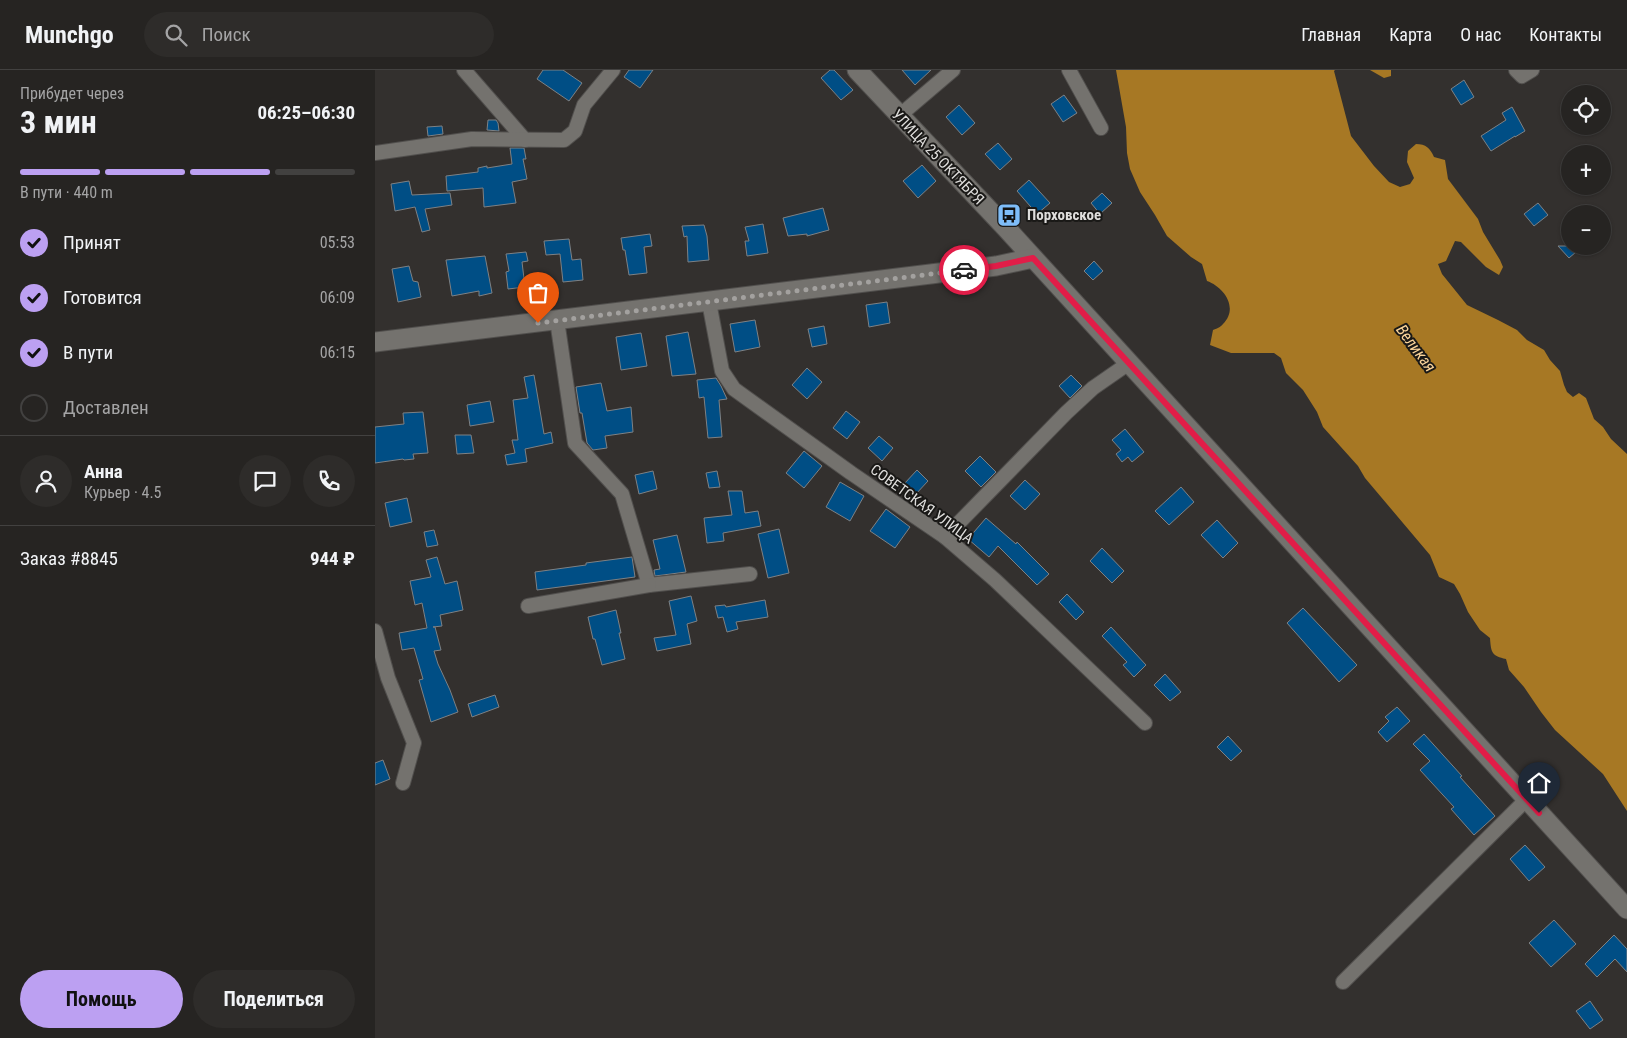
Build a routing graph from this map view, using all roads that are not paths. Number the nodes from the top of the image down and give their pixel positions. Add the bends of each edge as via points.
1 (464, 70) edge
2 (613, 70) edge
3 (857, 70) edge
4 (953, 70) edge
5 (1069, 70) edge
6 (1516, 70) edge
7 (1532, 70) edge
8 (899, 116) junction
9 (1101, 128) dead end
10 (525, 140) junction
11 (375, 153) edge
12 (1033, 258) junction
13 (709, 302) junction
14 (557, 320) junction
15 (375, 342) edge
16 (1129, 362) junction
17 (945, 537) junction
18 (750, 574) dead end
19 (649, 585) junction
20 (528, 606) dead end
21 (375, 631) edge
22 (1145, 723) dead end
23 (403, 783) dead end
24 (1526, 800) junction
25 (1627, 909) edge
26 (1343, 982) dead end

1 - 10 street
2 - 10 street via 584,105 575,131 564,140
3 - 8 main road, УЛИЦА 25 ОКТЯБРЯ
4 - 8 street
5 - 9 street
6 - 7 street via 1522,76
8 - 12 main road, УЛИЦА 25 ОКТЯБРЯ
10 - 11 street via 472,139
12 - 13 main road via 996,266
12 - 16 main road, УЛИЦА 25 ОКТЯБРЯ
13 - 14 main road
13 - 17 street, СОВЕТСКАЯ УЛИЦА via 722,371 734,389
14 - 15 main road
14 - 19 street via 575,443 622,494
16 - 17 street via 1066,413
16 - 24 main road, УЛИЦА 25 ОКТЯБРЯ
17 - 22 street, СОВЕТСКАЯ УЛИЦА via 995,580
18 - 19 street
19 - 20 street
21 - 23 street via 388,678 414,743
24 - 25 main road, УЛИЦА 25 ОКТЯБРЯ
24 - 26 street

